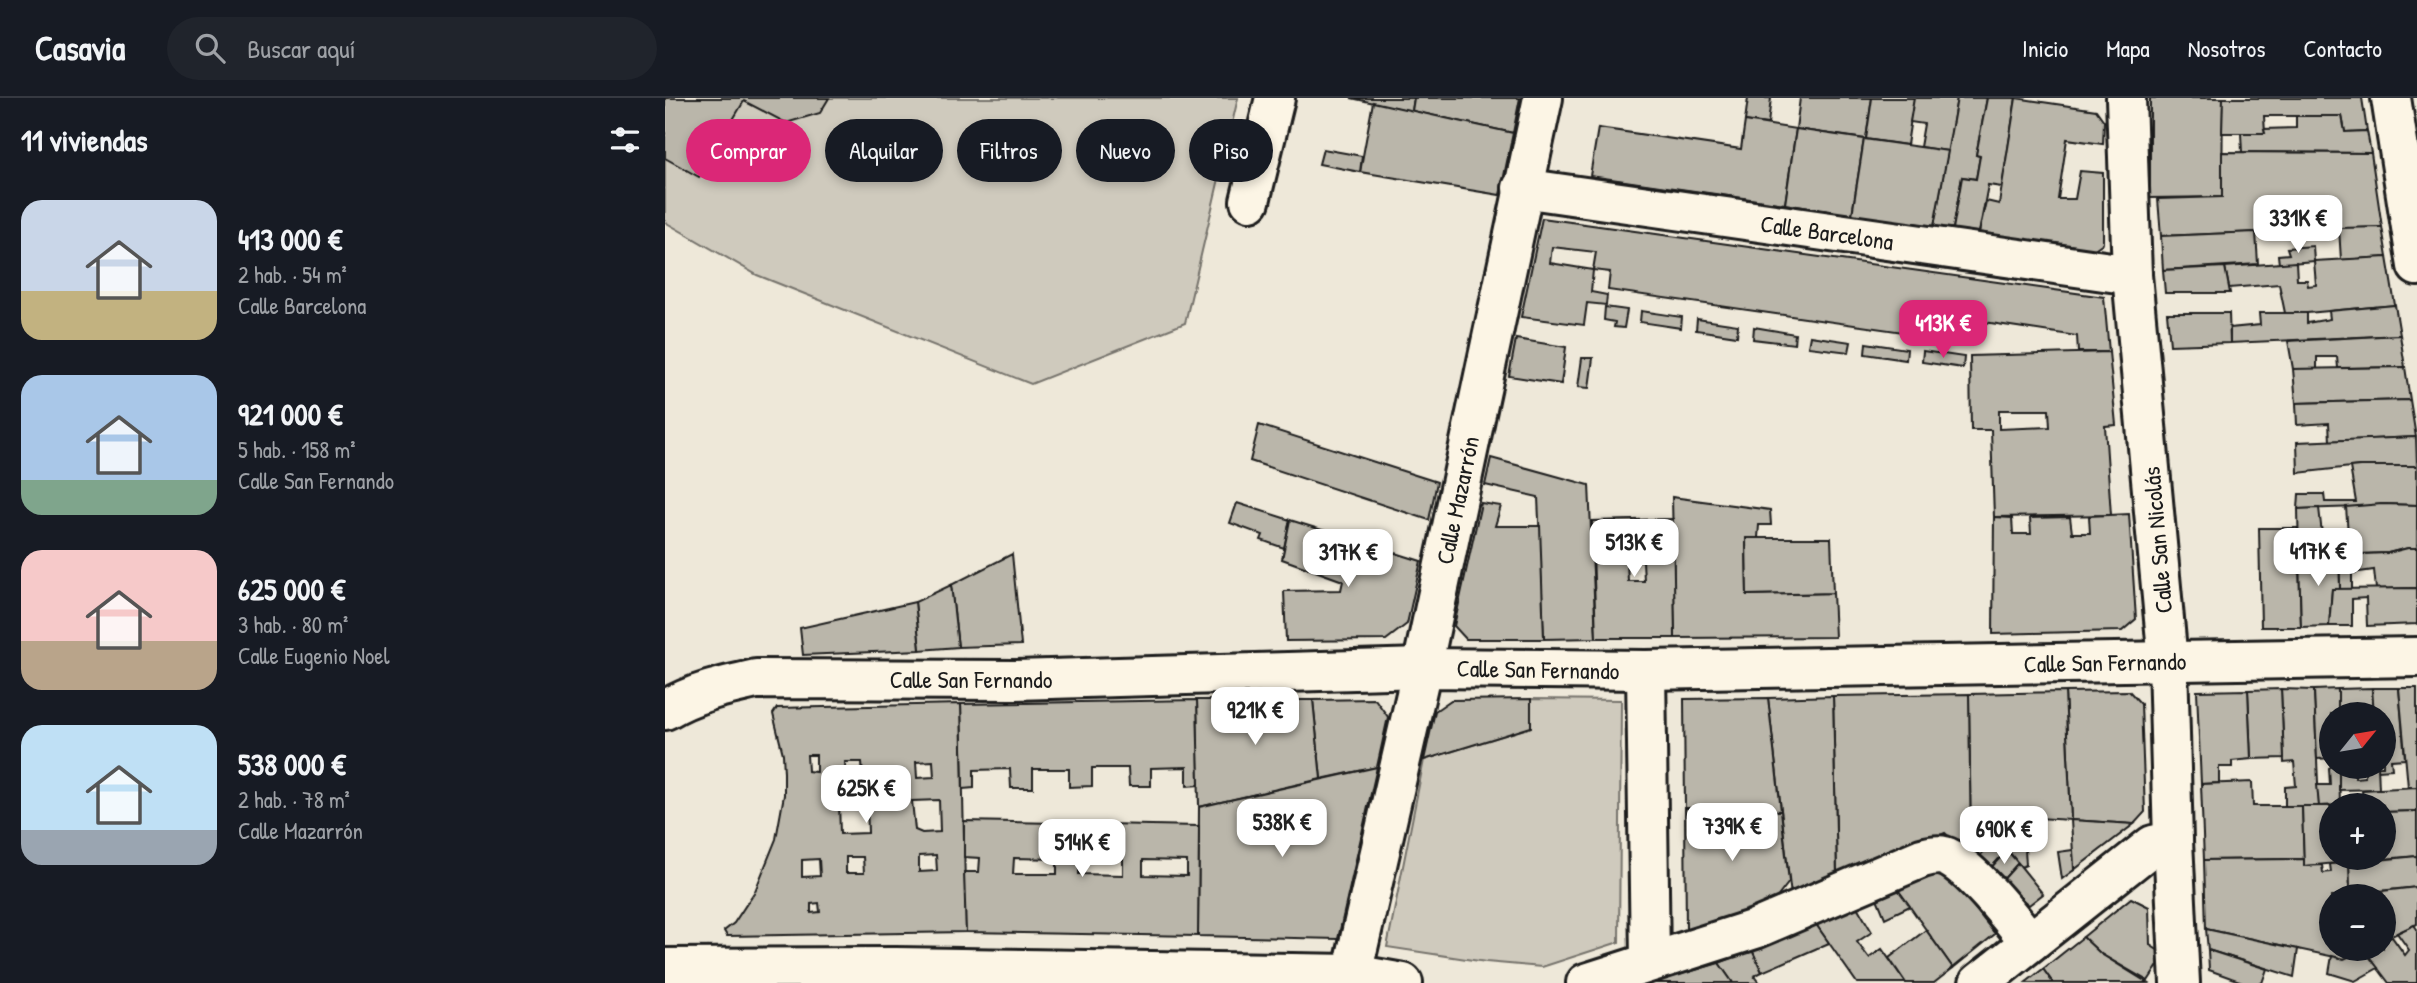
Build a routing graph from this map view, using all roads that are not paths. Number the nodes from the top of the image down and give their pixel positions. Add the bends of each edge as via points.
1 (1275, 98) edge
2 (1542, 98) edge
3 (2126, 98) edge
4 (2392, 98) edge
5 (1522, 188) junction
6 (1250, 201) dead end
7 (2417, 266) edge
8 (2132, 275) junction
9 (2417, 657) edge
10 (2168, 662) junction
11 (1422, 668) junction
12 (1646, 670) junction
13 (665, 710) edge
14 (2173, 841) junction
15 (2031, 943) junction
16 (1650, 961) junction
17 (665, 968) edge
18 (897, 975) edge
19 (1351, 979) edge
20 (1403, 983) edge
21 (1586, 983) edge
22 (1979, 983) edge
23 (2180, 983) edge

1 - 6 street
2 - 5 street, Calle Mazarrón
3 - 8 street, Calle San Nicolás
4 - 7 street
5 - 8 street, Calle Barcelona
5 - 11 street, Calle Mazarrón
8 - 10 street, Calle San Nicolás
9 - 10 street, Calle San Fernando
10 - 12 street, Calle San Fernando
10 - 14 street, Calle San Nicolás
11 - 12 street, Calle San Fernando
11 - 13 street, Calle San Fernando via 1016,680 756,679 715,688
11 - 19 street, Calle Mazarrón
12 - 16 street
14 - 15 street via 2153,845
14 - 23 street, Calle San Nicolás
15 - 16 street via 1967,871 1954,860 1936,855 1755,929
15 - 22 street
16 - 21 street
17 - 18 street
18 - 19 street
19 - 20 street

